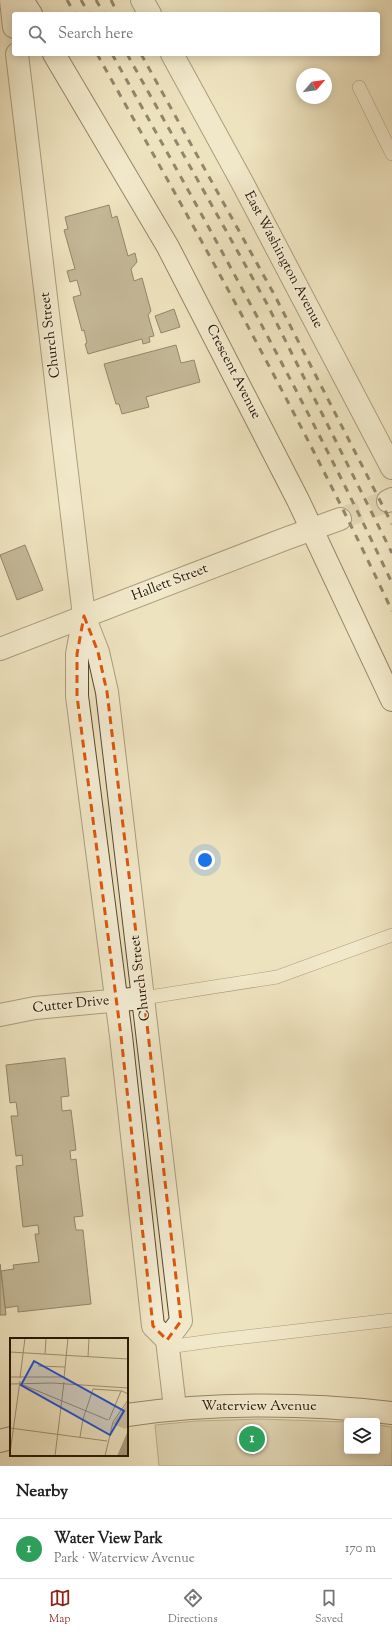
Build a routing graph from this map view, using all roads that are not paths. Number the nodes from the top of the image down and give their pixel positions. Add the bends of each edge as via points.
1 (11, 0) edge
2 (22, 0) edge
3 (142, 0) edge
4 (12, 12) edge
5 (30, 12) edge
6 (149, 12) edge
7 (17, 56) edge
8 (55, 56) edge
9 (173, 56) edge
10 (359, 87) dead end
11 (392, 154) edge
12 (392, 468) edge
13 (340, 519) tunnel mouth
14 (312, 530) junction
15 (84, 616) junction
16 (0, 649) edge
17 (392, 700) edge
18 (392, 935) edge
19 (143, 998) junction
20 (117, 1000) junction
21 (0, 1015) edge
22 (392, 1320) edge
23 (168, 1343) junction
24 (175, 1408) junction
25 (392, 1413) edge
26 (128, 1415) edge
27 (10, 1438) edge
28 (0, 1441) edge

1 - 4 street
2 - 5 street
3 - 6 street
7 - 15 street, Church Street
8 - 14 street, Crescent Avenue via 168,247 241,386
9 - 12 street, East Washington Avenue
10 - 11 lane
13 - 14 street, Hallett Street
14 - 15 street, Hallett Street
14 - 17 street, Crescent Avenue
15 - 16 street, Hallett Street
15 - 19 street, Church Street via 98,652 108,692
15 - 20 street, Church Street via 77,654 77,696
18 - 19 lane via 277,977
19 - 20 street, Cutter Drive
19 - 23 street, Church Street via 181,1321
20 - 21 street, Cutter Drive via 35,1008
20 - 23 street, Church Street via 153,1326
22 - 23 lane via 218,1340
23 - 24 street
24 - 25 street, Waterview Avenue via 274,1405
24 - 26 street, Waterview Avenue
27 - 28 street

